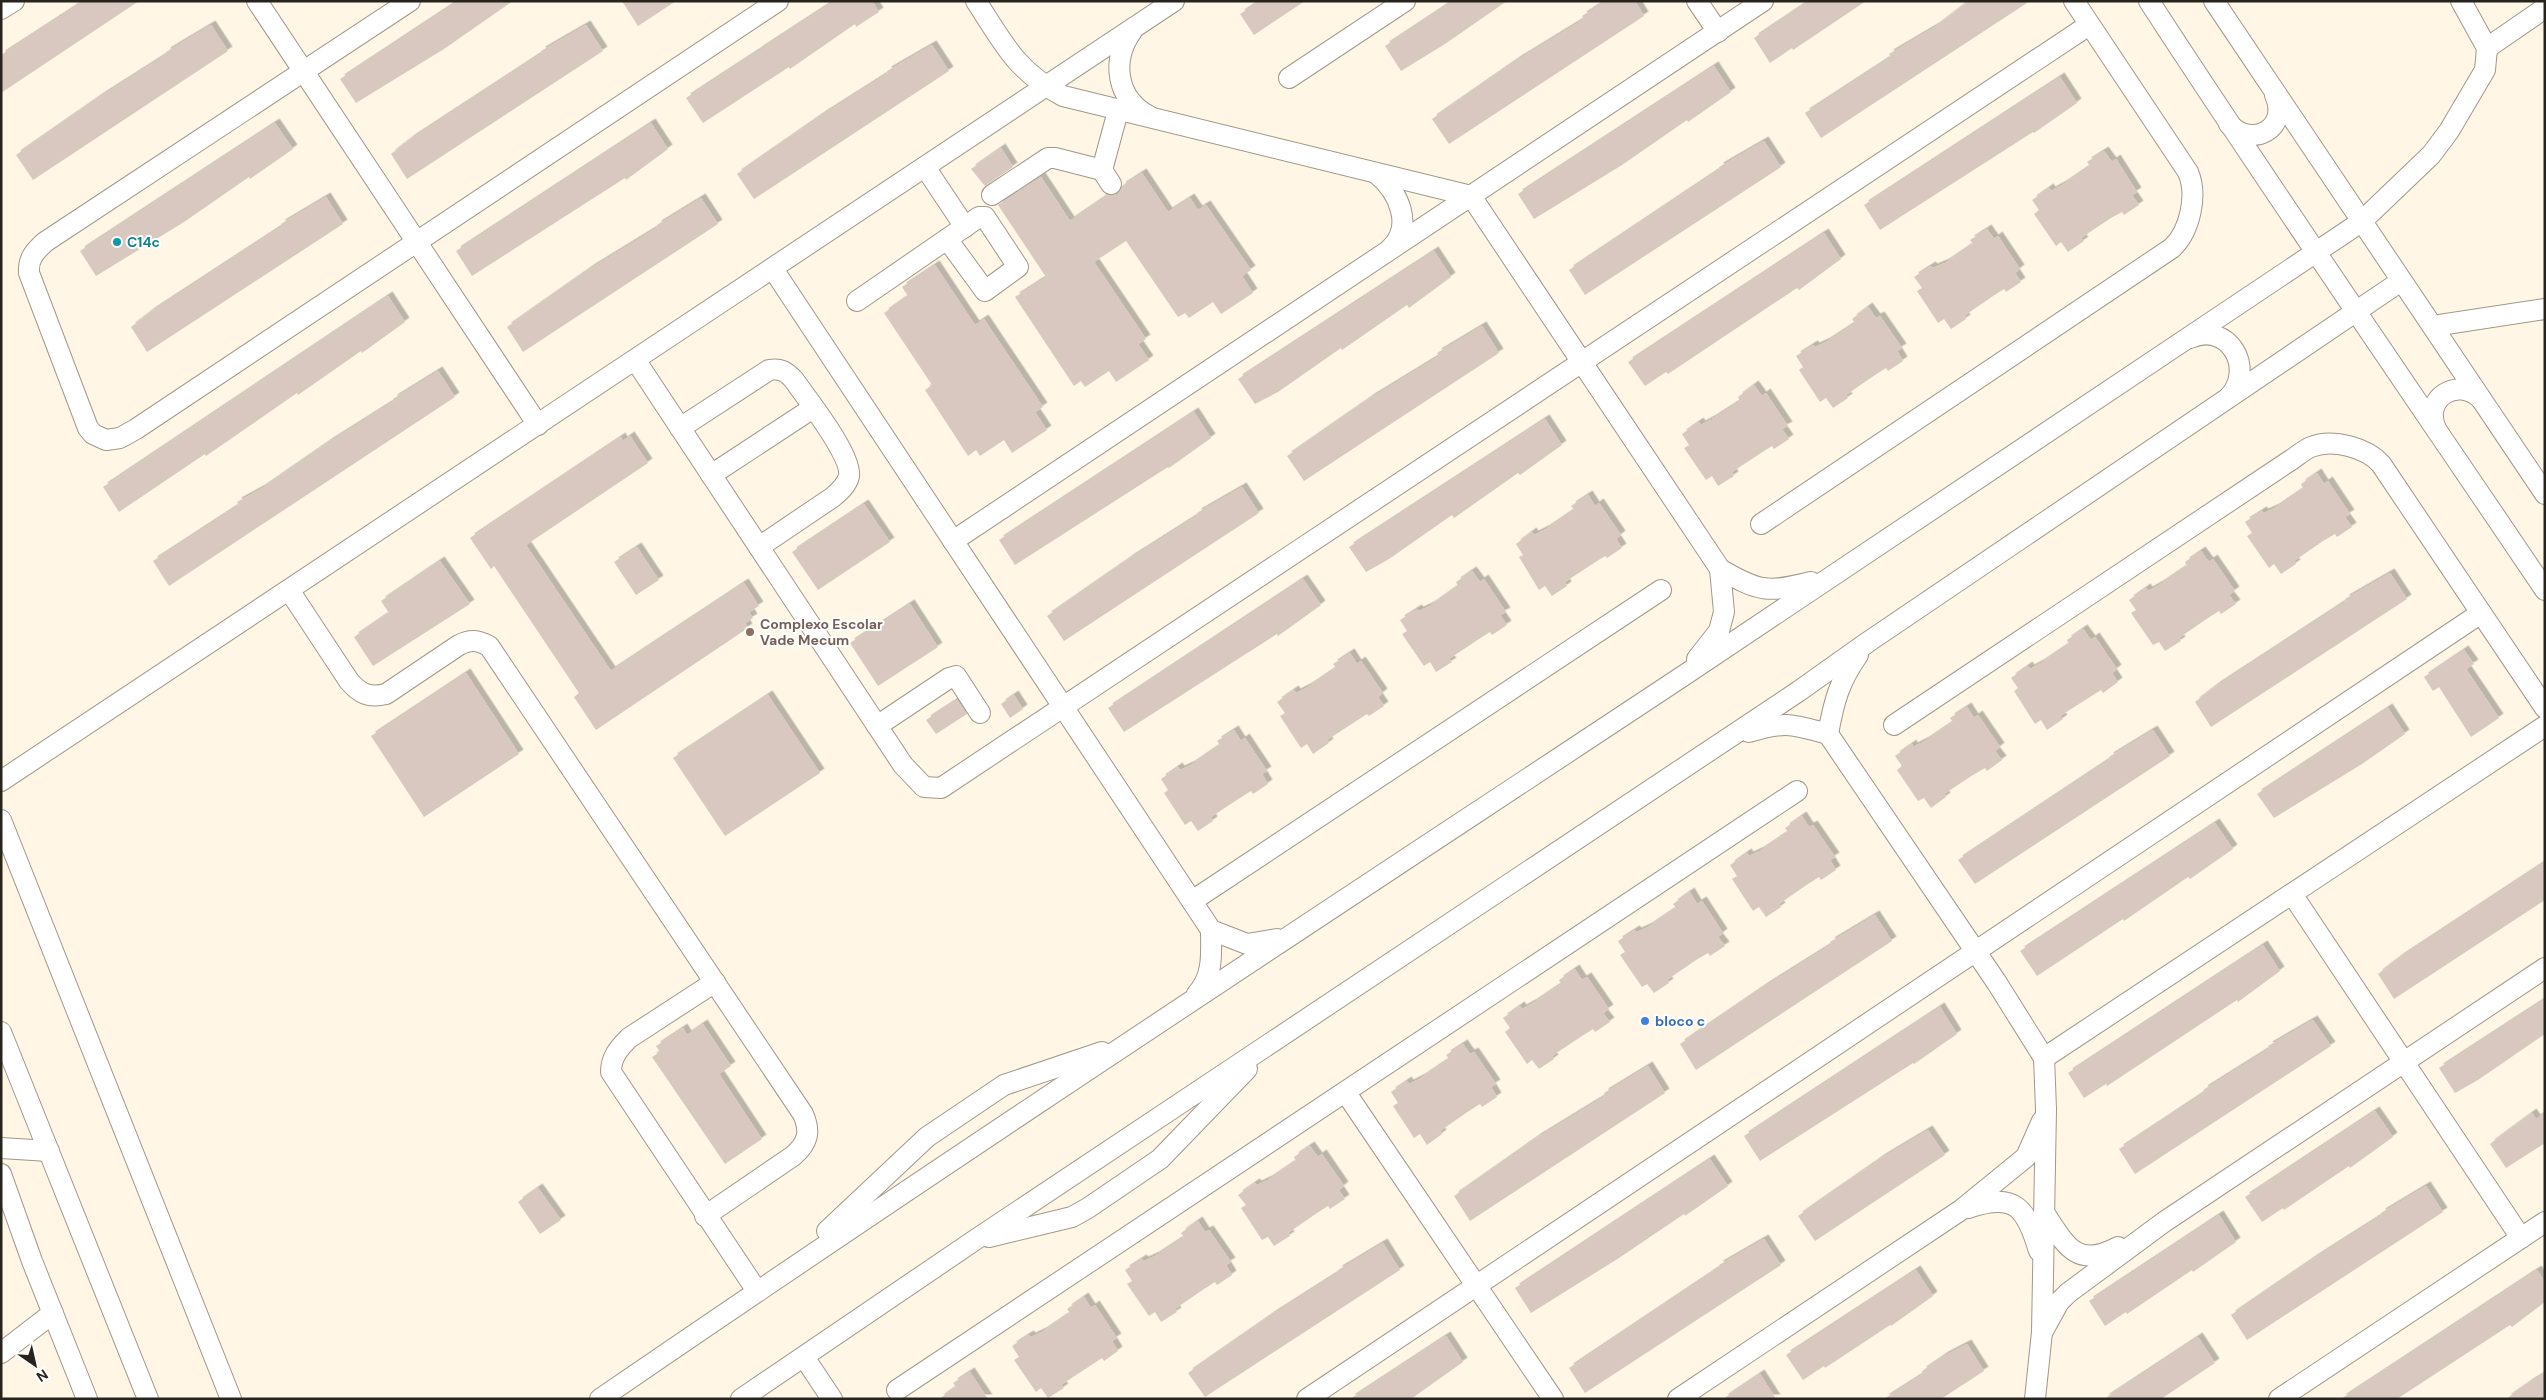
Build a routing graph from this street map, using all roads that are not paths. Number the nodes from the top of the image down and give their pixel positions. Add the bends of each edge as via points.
1 (14, 1) edge
2 (257, 1) edge
3 (410, 1) edge
4 (778, 1) edge
5 (976, 1) edge
6 (1174, 1) edge
7 (1405, 1) edge
8 (1697, 1) edge
9 (1763, 1) edge
10 (2074, 1) edge
11 (2149, 1) edge
12 (2214, 1) edge
13 (2461, 1) edge
14 (2545, 8) edge
15 (1, 9) edge
16 (2089, 25) junction
17 (1135, 28) junction
18 (1718, 32) junction
19 (2487, 48) junction
20 (303, 71) junction
21 (1289, 78) dead end
22 (1045, 87) junction
23 (2274, 91) junction
24 (1118, 111) junction
25 (1156, 120) junction
26 (2227, 122) junction
27 (925, 167) junction
28 (1377, 174) junction
29 (992, 195) dead end
30 (1472, 196) junction
31 (2361, 222) junction
32 (965, 227) junction
33 (947, 239) junction
34 (416, 242) junction
35 (1386, 253) junction
36 (2315, 253) junction
37 (773, 269) junction
38 (2401, 281) junction
39 (857, 301) dead end
40 (2545, 309) edge
41 (2357, 312) junction
42 (2433, 326) junction
43 (2184, 340) junction
44 (636, 360) junction
45 (1583, 362) junction
46 (2226, 400) junction
47 (2483, 401) junction
48 (813, 408) junction
49 (538, 425) junction
50 (680, 428) junction
51 (2437, 430) junction
52 (711, 475) junction
53 (2545, 494) edge
54 (1761, 524) dead end
55 (953, 541) junction
56 (759, 547) junction
57 (1720, 569) junction
58 (1826, 579) junction
59 (289, 590) junction
60 (1661, 590) dead end
61 (2545, 590) edge
62 (2481, 613) junction
63 (1868, 642) junction
64 (1686, 673) junction
65 (1064, 707) junction
66 (2545, 708) edge
67 (980, 714) dead end
68 (1894, 725) dead end
69 (877, 726) junction
70 (2545, 726) edge
71 (1828, 734) junction
72 (1730, 737) junction
73 (1, 781) edge
74 (1797, 791) dead end
75 (1, 820) edge
76 (2292, 894) junction
77 (1192, 901) junction
78 (1211, 930) junction
79 (1284, 938) junction
80 (1976, 952) junction
81 (2545, 968) edge
82 (715, 982) junction
83 (1194, 998) junction
84 (1, 1032) edge
85 (1273, 1041) junction
86 (1126, 1044) junction
87 (2044, 1058) junction
88 (2404, 1062) junction
89 (1346, 1092) junction
90 (2046, 1109) junction
91 (1, 1148) edge
92 (49, 1151) junction
93 (1, 1174) edge
94 (1961, 1210) junction
95 (2044, 1214) junction
96 (705, 1216) junction
97 (2164, 1222) junction
98 (2545, 1222) edge
99 (2521, 1238) junction
100 (975, 1240) junction
101 (2042, 1265) junction
102 (784, 1272) junction
103 (1476, 1285) junction
104 (757, 1291) junction
105 (53, 1313) junction
106 (2041, 1340) junction
107 (1, 1353) edge
108 (804, 1357) junction
109 (897, 1390) dead end
110 (2300, 1393) edge
111 (87, 1399) edge
112 (148, 1399) edge
113 (231, 1399) edge
114 (600, 1399) edge
115 (740, 1399) edge
116 (832, 1399) edge
117 (1307, 1399) edge
118 (1553, 1399) edge
119 (1678, 1399) edge
120 (2022, 1399) edge
121 (2035, 1399) edge
122 (2045, 1399) edge
123 (2279, 1399) edge

1 - 15 street
2 - 20 street
3 - 20 street
4 - 34 street
5 - 22 street via 1018,65
6 - 17 street
7 - 21 street
8 - 18 street
9 - 18 street
10 - 16 street
11 - 26 street
12 - 23 street
13 - 19 street
14 - 19 street
16 - 45 street
16 - 54 street via 2193,185 2193,199 2182,239
17 - 22 street
17 - 25 street via 1124,42 1118,60 1119,79 1126,97 1138,111
18 - 30 street
19 - 31 street via 2485,70 2449,131 2418,168
20 - 34 street
20 - 34 street via 33,253 28,273 85,423 99,438 120,438
22 - 24 street via 1063,96
22 - 27 street
23 - 26 street via 2279,110 2273,126 2266,131 2250,136
23 - 31 street
24 - 25 street
24 - 29 street via 1106,177 1048,158
25 - 28 street
26 - 36 street
27 - 32 street
27 - 37 street
28 - 30 street
28 - 35 street via 1394,193 1402,215 1400,235
30 - 35 street
30 - 45 street
31 - 36 street
31 - 38 street
32 - 33 street
32 - 33 street via 979,217 985,217 1017,264 1017,270 985,290
33 - 39 street
34 - 49 street
35 - 55 street
36 - 41 street
36 - 43 street
37 - 44 street
37 - 55 street
38 - 41 street
38 - 42 street
40 - 42 street
41 - 46 street
41 - 51 street
42 - 47 street
43 - 46 street via 2209,334 2221,338 2238,356 2239,381
43 - 58 street
44 - 49 street
44 - 50 street
45 - 57 street
45 - 65 street
46 - 63 street
47 - 51 street via 2467,390 2449,391 2441,396 2433,413
47 - 53 street
48 - 50 street via 788,372 778,368 769,370
48 - 52 street
48 - 56 street via 845,455 849,477 833,497
49 - 59 street
50 - 52 street
51 - 61 street
52 - 56 street
55 - 65 street
56 - 69 street
57 - 58 street via 1757,588 1778,590
57 - 64 street via 1724,612 1718,630
58 - 64 street
59 - 73 street
59 - 82 street via 349,681 365,695 386,694 469,640 489,646
60 - 77 street
62 - 66 street
62 - 68 street via 2372,454 2323,444 2311,447 2291,460
62 - 80 street
63 - 71 street via 1844,676 1834,698
63 - 72 street
64 - 79 street
65 - 69 street via 941,788 924,787 912,777
65 - 77 street
67 - 69 street via 956,676
70 - 76 street
71 - 72 street via 1794,724 1777,724
71 - 80 street
72 - 85 street
74 - 89 street
75 - 113 street
76 - 87 street
76 - 88 street
77 - 78 street
78 - 79 street via 1247,944
78 - 83 street via 1211,965 1205,985
79 - 83 street
80 - 87 street
80 - 103 street
81 - 88 street
82 - 96 street via 803,1114 808,1124 808,1136 804,1146 793,1156
82 - 96 street via 629,1038 611,1063 614,1081
83 - 86 street
84 - 92 street
85 - 100 street
85 - 100 street via 1160,1159 1088,1208 1072,1216
86 - 102 street
86 - 102 street via 1004,1085 927,1137
87 - 90 street
88 - 97 street
88 - 99 street
89 - 103 street
89 - 109 street
90 - 94 street via 2026,1157
90 - 95 street
91 - 92 street
92 - 112 street
93 - 105 street
94 - 101 street via 1990,1200 2007,1202 2020,1209 2028,1219
94 - 119 street
95 - 97 street via 2073,1252 2088,1257 2103,1255
95 - 101 street
96 - 104 street
97 - 106 street via 2068,1293 2059,1302
98 - 99 street
99 - 110 street
100 - 108 street
101 - 106 street
102 - 104 street
103 - 117 street
103 - 118 street
104 - 114 street
105 - 107 street
105 - 111 street
106 - 120 street via 2030,1383
106 - 121 street
106 - 122 street
108 - 115 street
108 - 116 street
110 - 123 street

